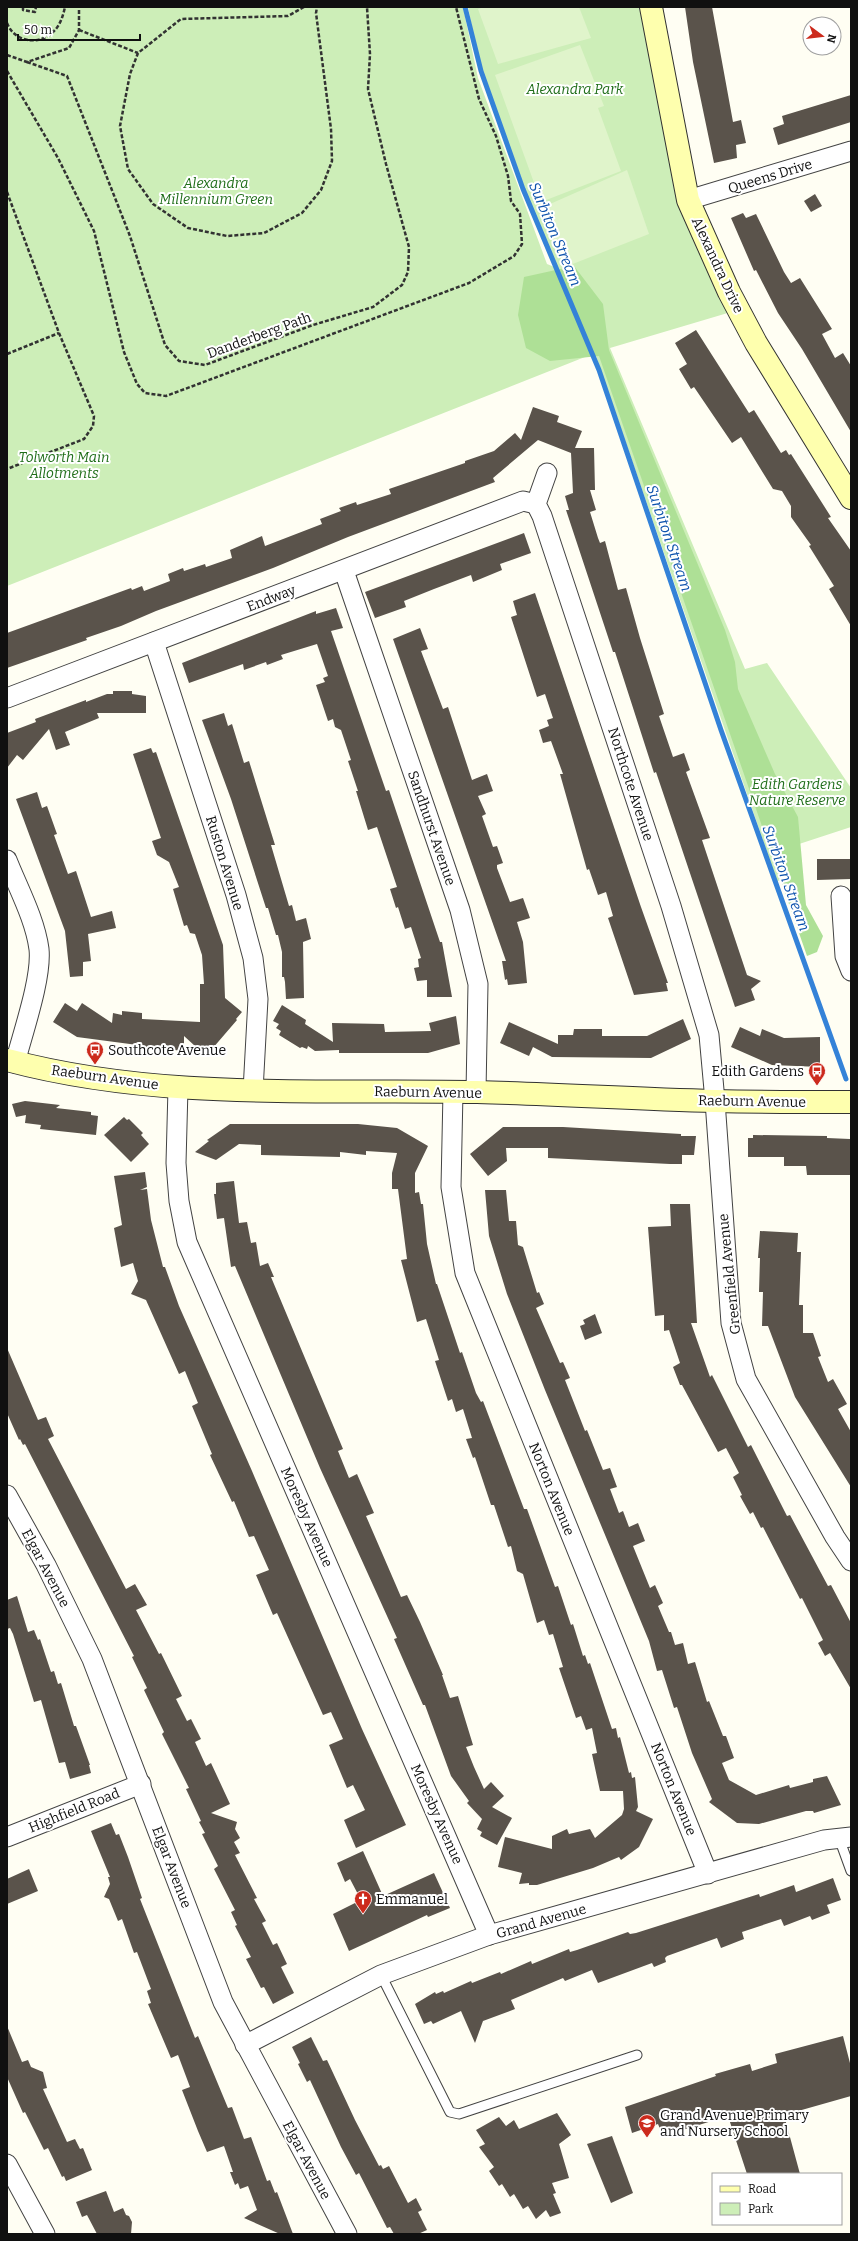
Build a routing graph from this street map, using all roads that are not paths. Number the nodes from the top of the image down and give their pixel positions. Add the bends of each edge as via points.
1 (651, 7) edge
2 (851, 151) edge
3 (688, 200) junction
4 (547, 473) dead end
5 (851, 498) edge
6 (536, 504) junction
7 (344, 571) junction
8 (154, 642) junction
9 (7, 698) edge
10 (7, 860) edge
11 (841, 896) dead end
12 (847, 925) edge
13 (851, 972) edge
14 (11, 1062) edge
15 (178, 1088) junction
16 (253, 1091) junction
17 (453, 1092) junction
18 (476, 1092) junction
19 (715, 1101) junction
20 (851, 1102) edge
21 (7, 1494) edge
22 (851, 1561) edge
23 (141, 1784) junction
24 (7, 1837) edge
25 (845, 1838) edge
26 (851, 1871) edge
27 (708, 1874) junction
28 (489, 1935) junction
29 (381, 1975) junction
30 (245, 2045) junction
31 (637, 2055) dead end
32 (7, 2164) edge
33 (45, 2234) edge
34 (347, 2234) edge

1 - 3 street, Alexandra Drive
2 - 3 street, Queens Drive
3 - 5 street, Alexandra Drive via 729,292 756,343
4 - 6 street
6 - 7 street, Endway via 523,501
6 - 19 street, Northcote Avenue via 671,906 709,1035
7 - 8 street, Endway
7 - 18 street, Sandhurst Avenue via 461,917 478,984
8 - 9 street, Endway
8 - 16 street, Ruston Avenue via 236,895 253,958 258,999
10 - 14 street via 39,949 38,969
11 - 12 street
12 - 13 street via 845,956
14 - 15 street, Raeburn Avenue via 98,1079
15 - 16 street, Raeburn Avenue
15 - 28 street, Moresby Avenue via 178,1201 187,1242
16 - 17 street, Raeburn Avenue
17 - 18 street, Raeburn Avenue
17 - 27 street, Norton Avenue via 451,1187 465,1273
18 - 19 street, Raeburn Avenue
19 - 20 street, Raeburn Avenue
19 - 22 street, Greenfield Avenue via 731,1324 746,1379
21 - 23 street, Elgar Avenue via 46,1565 92,1659
23 - 24 street, Highfield Road
23 - 30 street, Elgar Avenue via 223,2002
25 - 26 lane
25 - 27 street, Grand Avenue via 824,1840
27 - 28 street, Grand Avenue
28 - 29 street, Grand Avenue
29 - 30 street, Grand Avenue
29 - 31 lane via 450,2112 459,2114
30 - 34 street, Elgar Avenue
32 - 33 street

